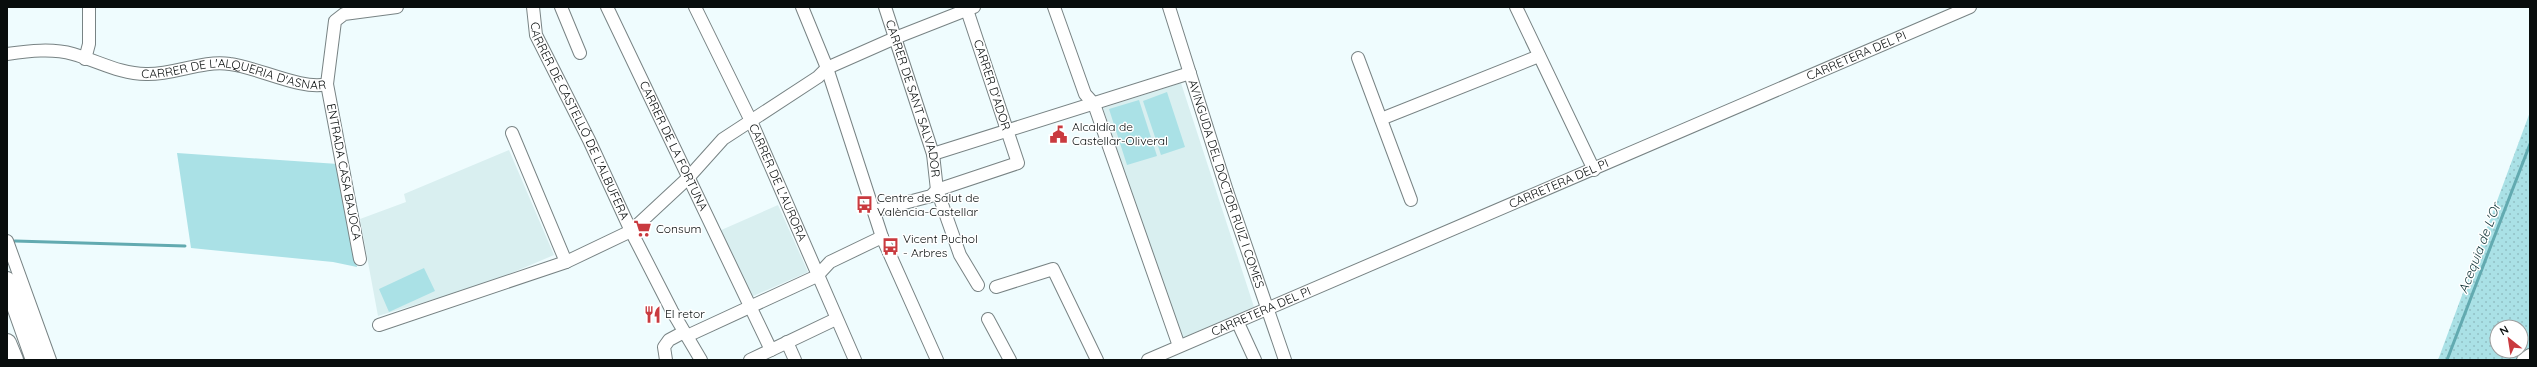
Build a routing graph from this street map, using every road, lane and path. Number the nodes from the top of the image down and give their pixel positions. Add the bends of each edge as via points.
1 (89, 7) edge
2 (397, 7) edge
3 (533, 7) edge
4 (561, 7) edge
5 (607, 7) edge
6 (696, 7) edge
7 (802, 7) edge
8 (885, 7) edge
9 (1054, 7) edge
10 (1169, 7) edge
11 (1516, 7) edge
12 (1970, 7) edge
13 (969, 8) edge
14 (895, 38) junction
15 (7, 54) edge
16 (580, 54) dead end
17 (1539, 56) junction
18 (1358, 58) dead end
19 (85, 59) junction
20 (827, 68) junction
21 (1190, 73) junction
22 (327, 84) junction
23 (1094, 104) junction
24 (1381, 119) junction
25 (751, 121) junction
26 (1007, 132) junction
27 (512, 134) dead end
28 (933, 154) junction
29 (1594, 170) junction
30 (688, 178) junction
31 (937, 190) junction
32 (1411, 200) dead end
33 (874, 211) junction
34 (631, 231) junction
35 (882, 237) junction
36 (7, 241) edge
37 (360, 259) dead end
38 (566, 262) junction
39 (817, 276) junction
40 (7, 281) edge
41 (978, 285) dead end
42 (996, 287) dead end
43 (751, 307) junction
44 (1268, 310) junction
45 (836, 319) junction
46 (988, 320) dead end
47 (1238, 323) junction
48 (379, 325) dead end
49 (686, 334) junction
50 (787, 342) junction
51 (7, 343) edge
52 (771, 350) junction
53 (1174, 352) edge
54 (2530, 355) edge
55 (14, 360) edge
56 (35, 360) edge
57 (50, 360) edge
58 (666, 360) edge
59 (701, 360) edge
60 (750, 360) edge
61 (795, 360) edge
62 (855, 360) edge
63 (937, 360) edge
64 (1010, 360) edge
65 (1097, 360) edge
66 (1148, 360) edge
67 (1255, 360) edge
68 (1285, 360) edge
69 (2523, 360) edge

1 - 19 street via 90,44
2 - 22 street, CARRER DE L'ALQUERIA D'ASNAR via 344,14 335,21
3 - 34 street, CARRER DE CASTELLÓ DE L'ALBUFERA via 536,35
4 - 16 street
5 - 30 street, CARRER DE LA FORTUNA
6 - 25 street, CARRER DE L'AURORA
7 - 20 street
8 - 14 street, CARRER DE SANT SALVADOR
9 - 23 street via 1085,94
10 - 21 street, AVINGUDA DEL DOCTOR RUIZ I COMES
11 - 17 street
12 - 29 street, CARRETERA DEL PI
13 - 14 street
13 - 26 street, CARRER D'ADOR
14 - 20 street
14 - 28 street, CARRER DE SANT SALVADOR
15 - 19 street, CARRER DE L'ALQUERIA D'ASNAR via 49,51 73,54
17 - 24 street
17 - 29 street
18 - 24 street
19 - 22 street, CARRER DE L'ALQUERIA D'ASNAR via 127,73 146,74 207,64 232,64 305,84
20 - 25 street via 818,77
20 - 33 street
21 - 23 street
21 - 44 street, AVINGUDA DEL DOCTOR RUIZ I COMES
22 - 37 street, ENTRADA CASA BAJOCA
23 - 26 street
23 - 53 street
24 - 32 street
25 - 30 street via 723,139
25 - 39 street, CARRER DE L'AURORA
26 - 28 street
26 - 31 street, CARRER D'ADOR via 1018,163
27 - 38 street
28 - 31 street, CARRER DE SANT SALVADOR
29 - 44 street, CARRETERA DEL PI
30 - 34 street
30 - 43 street, CARRER DE LA FORTUNA
31 - 33 street via 931,196
31 - 41 street, CARRER DE SANT SALVADOR via 960,255
33 - 35 street
34 - 38 street
34 - 49 street, CARRER DE CASTELLÓ DE L'ALBUFERA
35 - 39 street via 830,262
35 - 63 street
36 - 57 street
38 - 48 street
39 - 43 street
39 - 45 street, CARRER DE L'AURORA
40 - 56 highway
42 - 65 street via 1052,269
43 - 49 street
43 - 52 street, CARRER DE LA FORTUNA
44 - 47 street, CARRETERA DEL PI
44 - 68 street, AVINGUDA DEL DOCTOR RUIZ I COMES
45 - 50 street
45 - 62 street, CARRER DE L'AURORA
46 - 64 street
47 - 53 street, CARRETERA DEL PI
47 - 67 street
49 - 58 street via 669,340 664,347
49 - 59 street, CARRER DE CASTELLÓ DE L'ALBUFERA
50 - 52 street
50 - 61 street
51 - 55 highway
52 - 60 street
53 - 66 street, CARRETERA DEL PI
54 - 69 street

